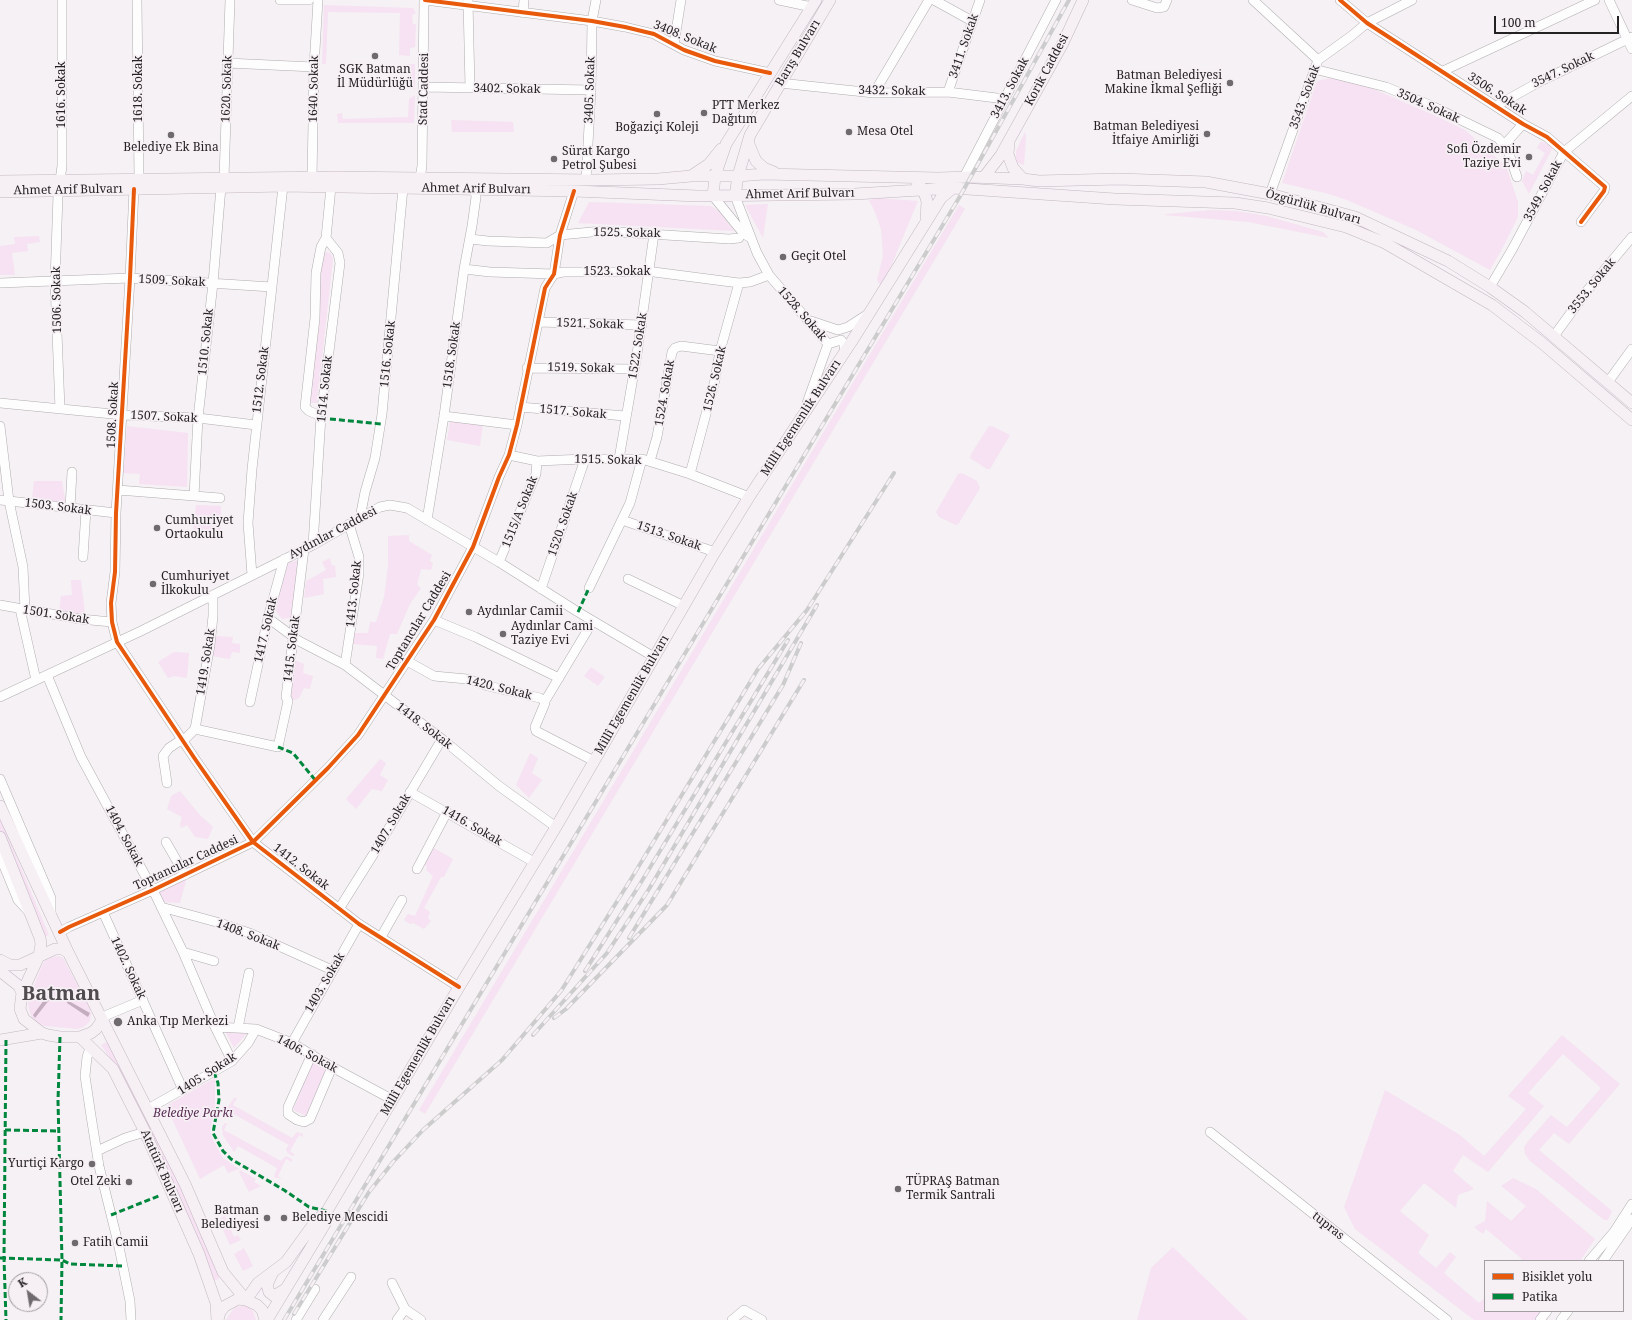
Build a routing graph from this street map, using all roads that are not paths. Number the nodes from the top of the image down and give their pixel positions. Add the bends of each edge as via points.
1 (62, 0) edge
2 (137, 0) edge
3 (230, 0) edge
4 (280, 0) edge
5 (309, 0) edge
6 (318, 0) edge
7 (424, 0) edge
8 (524, 0) edge
9 (596, 0) edge
10 (681, 0) edge
11 (779, 0) edge
12 (830, 0) edge
13 (929, 0) edge
14 (934, 0) edge
15 (980, 0) edge
16 (1056, 0) edge
17 (1083, 0) edge
18 (1132, 0) edge
19 (1167, 0) edge
20 (1253, 0) edge
21 (1340, 0) edge
22 (1412, 0) edge
23 (1595, 0) edge
24 (1609, 0) edge
25 (468, 3) edge
26 (814, 3) edge
27 (523, 13) junction
28 (592, 21) junction
29 (972, 21) junction
30 (1367, 23) junction
31 (1630, 38) edge
32 (674, 44) junction
33 (1632, 49) edge
34 (1318, 60) junction
35 (227, 63) junction
36 (314, 68) junction
37 (1314, 69) junction
38 (1443, 71) junction
39 (770, 74) junction
40 (780, 83) junction
41 (424, 87) junction
42 (470, 88) junction
43 (591, 90) junction
44 (948, 92) junction
45 (874, 93) junction
46 (1632, 96) edge
47 (1005, 99) junction
48 (1496, 106) junction
49 (1523, 124) junction
50 (1010, 140) junction
51 (748, 142) junction
52 (726, 144) junction
53 (1504, 145) junction
54 (1564, 152) junction
55 (778, 174) junction
56 (691, 176) junction
57 (715, 176) junction
58 (738, 176) junction
59 (910, 177) junction
60 (964, 177) junction
61 (984, 177) junction
62 (1517, 177) dead end
63 (139, 178) junction
64 (312, 178) junction
65 (420, 178) junction
66 (938, 178) joint
67 (1023, 179) junction
68 (586, 180) junction
69 (0, 181) edge
70 (1159, 181) junction
71 (222, 183) junction
72 (60, 185) junction
73 (283, 186) junction
74 (331, 187) junction
75 (402, 188) junction
76 (952, 188) junction
77 (134, 189) junction
78 (923, 189) junction
79 (475, 190) junction
80 (574, 191) junction
81 (0, 192) edge
82 (1270, 194) junction
83 (713, 196) junction
84 (735, 196) junction
85 (1156, 200) junction
86 (1581, 222) dead end
87 (925, 223) junction
88 (654, 234) junction
89 (560, 235) junction
90 (1632, 237) edge
91 (326, 238) junction
92 (739, 238) dead end
93 (470, 239) junction
94 (752, 239) junction
95 (464, 270) junction
96 (649, 272) junction
97 (554, 274) junction
98 (769, 275) junction
99 (130, 278) junction
100 (55, 282) junction
101 (0, 283) edge
102 (213, 283) junction
103 (738, 283) junction
104 (272, 287) junction
105 (1490, 287) junction
106 (868, 314) junction
107 (808, 319) junction
108 (538, 322) junction
109 (642, 325) junction
110 (1554, 336) junction
111 (828, 344) junction
112 (1632, 349) edge
113 (720, 352) junction
114 (845, 352) junction
115 (527, 368) junction
116 (634, 369) junction
117 (1608, 382) junction
118 (0, 403) edge
119 (1632, 403) edge
120 (520, 407) junction
121 (60, 410) junction
122 (803, 414) junction
123 (122, 415) junction
124 (321, 416) junction
125 (444, 416) junction
126 (626, 416) junction
127 (198, 418) junction
128 (1632, 420) edge
129 (517, 424) junction
130 (256, 425) junction
131 (0, 432) edge
132 (509, 455) junction
133 (585, 459) junction
134 (619, 459) junction
135 (537, 460) junction
136 (646, 460) junction
137 (72, 472) dead end
138 (690, 474) junction
139 (118, 490) junction
140 (194, 496) junction
141 (749, 497) junction
142 (220, 498) dead end
143 (5, 501) edge
144 (70, 508) junction
145 (86, 510) junction
146 (116, 512) junction
147 (360, 518) junction
148 (427, 520) junction
149 (622, 520) junction
150 (348, 524) junction
151 (308, 547) junction
152 (473, 547) junction
153 (715, 552) junction
154 (83, 557) dead end
155 (284, 559) junction
156 (499, 562) junction
157 (252, 575) junction
158 (628, 579) dead end
159 (590, 588) dead end
160 (541, 589) junction
161 (213, 595) junction
162 (0, 605) edge
163 (684, 606) junction
164 (23, 610) junction
165 (268, 618) junction
166 (434, 620) junction
167 (593, 621) junction
168 (112, 622) junction
169 (292, 636) junction
170 (117, 642) junction
171 (654, 657) junction
172 (407, 661) junction
173 (345, 665) junction
174 (47, 676) junction
175 (559, 678) junction
176 (36, 680) junction
177 (385, 695) junction
178 (0, 697) edge
179 (545, 700) junction
180 (250, 702) dead end
181 (195, 729) junction
182 (442, 739) junction
183 (183, 741) junction
184 (594, 761) junction
185 (0, 779) edge
186 (167, 782) dead end
187 (410, 792) junction
188 (0, 806) edge
189 (447, 812) junction
190 (556, 827) junction
191 (0, 837) edge
192 (166, 842) dead end
193 (253, 842) junction
194 (0, 856) edge
195 (534, 862) junction
196 (417, 869) dead end
197 (185, 875) junction
198 (153, 890) junction
199 (402, 900) dead end
200 (161, 908) junction
201 (339, 909) junction
202 (103, 912) junction
203 (30, 913) junction
204 (52, 917) junction
205 (359, 924) junction
206 (64, 929) junction
207 (38, 934) junction
208 (381, 937) junction
209 (68, 952) junction
210 (183, 952) junction
211 (39, 956) junction
212 (0, 960) edge
213 (214, 961) dead end
214 (20, 965) junction
215 (332, 970) junction
216 (0, 971) edge
217 (249, 973) dead end
218 (459, 987) junction
219 (22, 993) junction
220 (143, 1000) junction
221 (102, 1020) junction
222 (215, 1027) junction
223 (238, 1028) junction
224 (256, 1029) junction
225 (42, 1033) junction
226 (80, 1037) junction
227 (0, 1040) edge
228 (292, 1042) junction
229 (90, 1048) junction
230 (312, 1054) junction
231 (232, 1061) junction
232 (332, 1067) junction
233 (183, 1090) junction
234 (393, 1100) junction
235 (148, 1109) junction
236 (145, 1132) junction
237 (1210, 1132) dead end
238 (96, 1151) junction
239 (1632, 1204) edge
240 (327, 1211) junction
241 (1632, 1219) edge
242 (1590, 1260) edge
243 (1604, 1260) edge
244 (223, 1272) junction
245 (273, 1274) junction
246 (207, 1276) junction
247 (351, 1277) dead end
248 (392, 1283) dead end
249 (315, 1288) dead end
250 (285, 1289) junction
251 (246, 1300) junction
252 (405, 1309) junction
253 (744, 1310) junction
254 (1547, 1312) edge
255 (1567, 1312) edge
256 (131, 1320) edge
257 (218, 1320) edge
258 (266, 1320) edge
259 (296, 1320) edge
260 (323, 1320) edge
261 (397, 1320) edge
262 (421, 1320) edge
263 (732, 1320) edge
264 (740, 1320) edge
265 (762, 1320) edge
266 (1447, 1320) edge
267 (1540, 1320) edge
268 (1561, 1320) edge

1 - 72 street, 1616. Sokak
2 - 63 street, 1618. Sokak
3 - 35 street, 1620. Sokak
4 - 5 street
6 - 36 street, 1640. Sokak
7 - 25 street, 3408. Sokak
7 - 41 street, Stad Caddesi
8 - 27 street
9 - 28 street, 3405. Sokak
10 - 32 street
11 - 26 street
12 - 40 main road, Barış Bulvarı
13 - 45 street
14 - 29 street
15 - 29 street, 3411. Sokak
16 - 47 street, 3413. Sokak
17 - 50 main road, Korik Caddesi via 1063,43
18 - 19 street via 1157,8 1164,6
20 - 34 street
21 - 30 street, 3506. Sokak
22 - 30 street, 3543. Sokak
23 - 38 street
24 - 31 street
25 - 27 street, 3408. Sokak
25 - 42 street
26 - 39 main road, Barış Bulvarı
27 - 28 street, 3408. Sokak
28 - 32 street, 3408. Sokak via 654,34
28 - 43 street, 3405. Sokak
29 - 44 street, 3411. Sokak
30 - 34 street, 3543. Sokak
30 - 38 street, 3506. Sokak
31 - 33 street
31 - 48 street, 3547. Sokak via 1538,82
32 - 39 street, 3408. Sokak via 715,60
34 - 37 street, 3543. Sokak
35 - 36 street
35 - 71 street, 1620. Sokak
36 - 64 street, 1640. Sokak
37 - 53 street, 3504. Sokak via 1386,87 1498,138
37 - 82 street, 3543. Sokak
38 - 48 street, 3506. Sokak
39 - 52 main road, Barış Bulvarı
40 - 45 street, 3432. Sokak
40 - 51 main road, Barış Bulvarı via 750,134
41 - 42 street, 3402. Sokak
41 - 65 street, Stad Caddesi
42 - 43 street, 3402. Sokak
43 - 68 street, 3405. Sokak
44 - 45 street, 3432. Sokak
44 - 47 street, 3432. Sokak
46 - 54 street, 3549. Sokak
47 - 60 street, 3413. Sokak
48 - 49 street, 3506. Sokak
49 - 53 street
49 - 54 street, 3506. Sokak via 1547,137
50 - 61 main road, Korik Caddesi
50 - 67 main road, Korik Caddesi via 1010,160 1013,168
51 - 55 main road via 756,161
51 - 58 main road, Barış Bulvarı
52 - 56 main road via 708,164
52 - 57 main road, Barış Bulvarı
53 - 62 street, 3504. Sokak
54 - 86 street, 3506. Sokak via 1605,187
54 - 105 street, 3549. Sokak via 1514,248
55 - 58 main road, Ahmet Arif Bulvarı
55 - 59 main road, Ahmet Arif Bulvarı
56 - 57 main road, Ahmet Arif Bulvarı
56 - 68 main road, Ahmet Arif Bulvarı
57 - 58 main road, Ahmet Arif Bulvarı
57 - 83 main road, Barış Bulvarı
58 - 84 main road, Barış Bulvarı
59 - 66 main road, Ahmet Arif Bulvarı
59 - 78 main road
60 - 61 main road, Özgürlük Bulvarı
60 - 66 main road, Özgürlük Bulvarı
61 - 67 main road, Özgürlük Bulvarı
63 - 71 main road, Ahmet Arif Bulvarı
63 - 72 main road, Ahmet Arif Bulvarı
64 - 65 main road, Ahmet Arif Bulvarı
64 - 71 main road, Ahmet Arif Bulvarı
65 - 68 main road, Ahmet Arif Bulvarı
67 - 70 main road, Özgürlük Bulvarı
69 - 72 main road, Ahmet Arif Bulvarı
70 - 82 main road, Özgürlük Bulvarı via 1206,182
70 - 85 main road
71 - 73 main road, Ahmet Arif Bulvarı
71 - 77 main road, Ahmet Arif Bulvarı
71 - 102 street, 1510. Sokak
72 - 77 main road, Ahmet Arif Bulvarı
72 - 81 main road, Ahmet Arif Bulvarı
72 - 100 street, 1506. Sokak
73 - 74 main road, Ahmet Arif Bulvarı
73 - 104 street, 1512. Sokak
74 - 75 main road, Ahmet Arif Bulvarı
74 - 91 street
75 - 79 main road, Ahmet Arif Bulvarı
75 - 147 street, 1516. Sokak via 382,414 375,458 364,492
76 - 78 main road, Ahmet Arif Bulvarı
76 - 85 main road, Özgürlük Bulvarı
76 - 87 main road, Millî Egemenlik Bulvarı via 941,198
77 - 99 street, 1508. Sokak
78 - 84 main road, Ahmet Arif Bulvarı via 855,194
78 - 87 main road via 927,201
79 - 80 main road, Ahmet Arif Bulvarı
79 - 93 street, 1518. Sokak
80 - 83 main road, Ahmet Arif Bulvarı
80 - 89 street, Toptancılar Caddesi
82 - 105 main road, Özgürlük Bulvarı via 1355,217 1448,261
83 - 84 main road, Ahmet Arif Bulvarı
83 - 94 street via 744,234
84 - 94 street, 1528. Sokak
85 - 128 main road, Özgürlük Bulvarı via 1235,203 1268,208 1346,227 1384,242 1492,305 1542,343
87 - 106 main road, Millî Egemenlik Bulvarı
88 - 89 street, 1525. Sokak via 602,231
88 - 92 street, 1525. Sokak
88 - 96 street, 1522. Sokak
89 - 93 street, 1525. Sokak via 547,242
89 - 97 street, Toptancılar Caddesi
90 - 110 street, 3553. Sokak via 1586,292
91 - 124 street, 1514. Sokak via 338,253 340,263
91 - 124 street via 321,246 316,273 315,318 305,406 309,411
93 - 95 street, 1518. Sokak
94 - 98 street, 1528. Sokak
95 - 97 street, 1523. Sokak
95 - 125 street, 1518. Sokak
96 - 97 street, 1523. Sokak
96 - 103 street, 1523. Sokak
96 - 109 street, 1522. Sokak
97 - 108 street, Toptancılar Caddesi via 545,288
98 - 103 street, 1523. Sokak via 750,282
98 - 107 street, 1528. Sokak
99 - 100 street, 1509. Sokak
99 - 102 street, 1509. Sokak
99 - 123 street, 1508. Sokak
100 - 101 street, 1509. Sokak
100 - 121 street, 1506. Sokak
102 - 104 street, 1509. Sokak
102 - 127 street, 1510. Sokak
103 - 113 street, 1526. Sokak
104 - 130 street, 1512. Sokak
105 - 110 main road, Özgürlük Bulvarı
106 - 107 street via 848,327 838,330
106 - 114 main road, Millî Egemenlik Bulvarı
107 - 111 street, 1528. Sokak
108 - 109 street, 1521. Sokak
108 - 115 street, Toptancılar Caddesi
109 - 116 street, 1522. Sokak
110 - 117 main road, Özgürlük Bulvarı
111 - 114 street via 840,340 844,344
111 - 122 street, 1528. Sokak
112 - 117 street
113 - 136 street, 1524. Sokak via 681,346 672,352 657,437
113 - 138 street, 1526. Sokak via 716,380
114 - 122 main road, Millî Egemenlik Bulvarı
115 - 116 street, 1519. Sokak
115 - 120 street, Toptancılar Caddesi
116 - 126 street, 1522. Sokak
117 - 119 main road, Özgürlük Bulvarı
118 - 121 street, 1507. Sokak
120 - 126 street, 1517. Sokak
120 - 129 street, Toptancılar Caddesi
121 - 123 street, 1507. Sokak
122 - 141 main road, Millî Egemenlik Bulvarı
123 - 127 street, 1507. Sokak
123 - 139 street, 1508. Sokak
124 - 151 street, 1514. Sokak
125 - 129 street
125 - 148 street, 1518. Sokak
126 - 134 street, 1522. Sokak
127 - 130 street, 1507. Sokak
127 - 140 street, 1510. Sokak
129 - 132 street, Toptancılar Caddesi
130 - 157 street, 1512. Sokak via 248,523
131 - 143 street
132 - 135 street, 1515. Sokak
132 - 152 street, Toptancılar Caddesi
133 - 134 street, 1515. Sokak
133 - 135 street, 1515. Sokak
133 - 160 street, 1520. Sokak
134 - 136 street, 1515. Sokak
135 - 156 street, 1515/A Sokak via 536,474
136 - 138 street, 1515. Sokak
136 - 149 street, 1524. Sokak
137 - 144 street
138 - 141 street, 1515. Sokak
139 - 140 street
139 - 146 street, 1508. Sokak
140 - 142 street
141 - 153 main road, Millî Egemenlik Bulvarı
143 - 144 street, 1503. Sokak
143 - 164 street via 23,567
144 - 145 street, 1503. Sokak
145 - 146 street, 1503. Sokak
145 - 154 street
146 - 168 street, 1508. Sokak
147 - 148 street, Aydınlar Caddesi via 390,504 407,508
147 - 150 street, Aydınlar Caddesi
148 - 152 street, Aydınlar Caddesi
149 - 153 street, 1513. Sokak
149 - 159 street, 1524. Sokak
150 - 151 street, Aydınlar Caddesi
150 - 173 street, 1413. Sokak via 359,565
151 - 155 street, Aydınlar Caddesi
151 - 169 street, 1415. Sokak
152 - 156 street, Aydınlar Caddesi
152 - 166 street, Toptancılar Caddesi
153 - 163 main road, Millî Egemenlik Bulvarı
155 - 157 street, Aydınlar Caddesi
155 - 165 street, 1417. Sokak
156 - 160 street, Aydınlar Caddesi
157 - 161 street, Aydınlar Caddesi
158 - 163 street
160 - 167 street, Aydınlar Caddesi
161 - 170 street, Aydınlar Caddesi
161 - 181 street, 1419. Sokak via 210,645
162 - 164 street, 1501. Sokak
163 - 171 main road, Millî Egemenlik Bulvarı
164 - 168 street, 1501. Sokak
164 - 176 street
165 - 169 street, 1418. Sokak
165 - 180 street, 1417. Sokak
166 - 172 street, Toptancılar Caddesi
166 - 175 street
167 - 171 street, Aydınlar Caddesi
167 - 175 street
168 - 170 street, 1508. Sokak
169 - 173 street, 1418. Sokak
169 - 181 street, 1415. Sokak via 286,697 288,701 278,747
170 - 174 street, Aydınlar Caddesi
170 - 183 street, 1412. Sokak
171 - 184 main road, Millî Egemenlik Bulvarı
172 - 177 street, Toptancılar Caddesi
172 - 179 street, 1420. Sokak via 434,676 467,679
173 - 177 street, 1418. Sokak
174 - 176 street, Aydınlar Caddesi
174 - 198 street, 1404. Sokak via 81,757
175 - 179 street
176 - 178 street, Aydınlar Caddesi
177 - 182 street, 1418. Sokak
177 - 193 street, Toptancılar Caddesi via 353,740
179 - 184 street, 1420. Sokak via 535,727 536,731
181 - 183 street
182 - 187 street, 1407. Sokak
182 - 190 street, 1418. Sokak via 499,786
183 - 186 street via 169,748 163,756
183 - 193 street, 1412. Sokak
184 - 190 main road, Millî Egemenlik Bulvarı
185 - 204 street via 51,898
187 - 189 street, 1416. Sokak
187 - 201 street, 1407. Sokak
188 - 204 main road
189 - 195 street, 1416. Sokak
189 - 196 street
190 - 195 main road, Millî Egemenlik Bulvarı
191 - 203 main road
192 - 197 street
193 - 197 street, Toptancılar Caddesi
193 - 201 street, 1412. Sokak
194 - 203 street via 18,900
195 - 218 main road, Millî Egemenlik Bulvarı
197 - 198 street, Toptancılar Caddesi
198 - 200 street, 1404. Sokak
198 - 202 street, Toptancılar Caddesi
199 - 208 street
200 - 210 street, 1404. Sokak
200 - 215 street, 1408. Sokak via 252,934
201 - 205 street, 1412. Sokak
202 - 206 street, Toptancılar Caddesi
202 - 220 street, 1402. Sokak
203 - 207 main road
204 - 206 main road
205 - 208 street, 1412. Sokak
205 - 215 street, 1403. Sokak
206 - 209 main road
207 - 211 main road via 41,944
207 - 214 main road via 34,949
208 - 218 street, 1412. Sokak
209 - 211 main road via 55,949
209 - 221 main road
210 - 213 street
210 - 222 street, 1404. Sokak
211 - 214 main road
211 - 219 main road
212 - 214 main road via 10,966
215 - 228 street, 1403. Sokak
216 - 219 main road via 19,986
217 - 223 street
218 - 234 main road, Millî Egemenlik Bulvarı
219 - 225 main road via 20,1009 24,1019
220 - 221 street via 107,1015
220 - 233 street, 1402. Sokak
221 - 226 main road via 96,1029
221 - 235 main road, Atatürk Bulvarı
222 - 223 street, 1406. Sokak
222 - 231 street, 1404. Sokak
223 - 224 street, 1406. Sokak
224 - 228 street, 1406. Sokak
224 - 231 street, 1405. Sokak
225 - 226 main road via 60,1037
225 - 227 main road
226 - 229 main road, Atatürk Bulvarı
228 - 230 street, 1406. Sokak
229 - 236 main road, Atatürk Bulvarı via 113,1069
229 - 238 street via 85,1076
230 - 232 street, 1406. Sokak
230 - 232 street via 288,1107 288,1114 297,1120 304,1122 310,1119
231 - 233 street, 1405. Sokak
232 - 234 street, 1406. Sokak
233 - 235 street, 1405. Sokak
234 - 240 main road, Millî Egemenlik Bulvarı
235 - 244 main road, Atatürk Bulvarı
236 - 238 street
236 - 246 main road, Atatürk Bulvarı
237 - 266 street, tupras
238 - 256 street via 120,1247
239 - 242 street via 1614,1232
240 - 245 main road via 315,1222 286,1262
240 - 250 main road via 325,1224
241 - 243 street
244 - 245 main road via 238,1282 247,1283
244 - 246 main road via 224,1282 220,1286 213,1284
244 - 251 main road, Atatürk Bulvarı
245 - 250 main road via 267,1285 269,1292 274,1296
245 - 251 main road via 258,1283
246 - 257 main road, Atatürk Bulvarı via 216,1303
247 - 260 street
248 - 252 street
249 - 259 street
250 - 258 main road
251 - 257 main road via 231,1302 225,1306
251 - 258 main road, Atatürk Bulvarı via 262,1310
252 - 261 street
252 - 262 street
253 - 263 street
253 - 264 street
253 - 265 street
254 - 267 street
255 - 268 street

